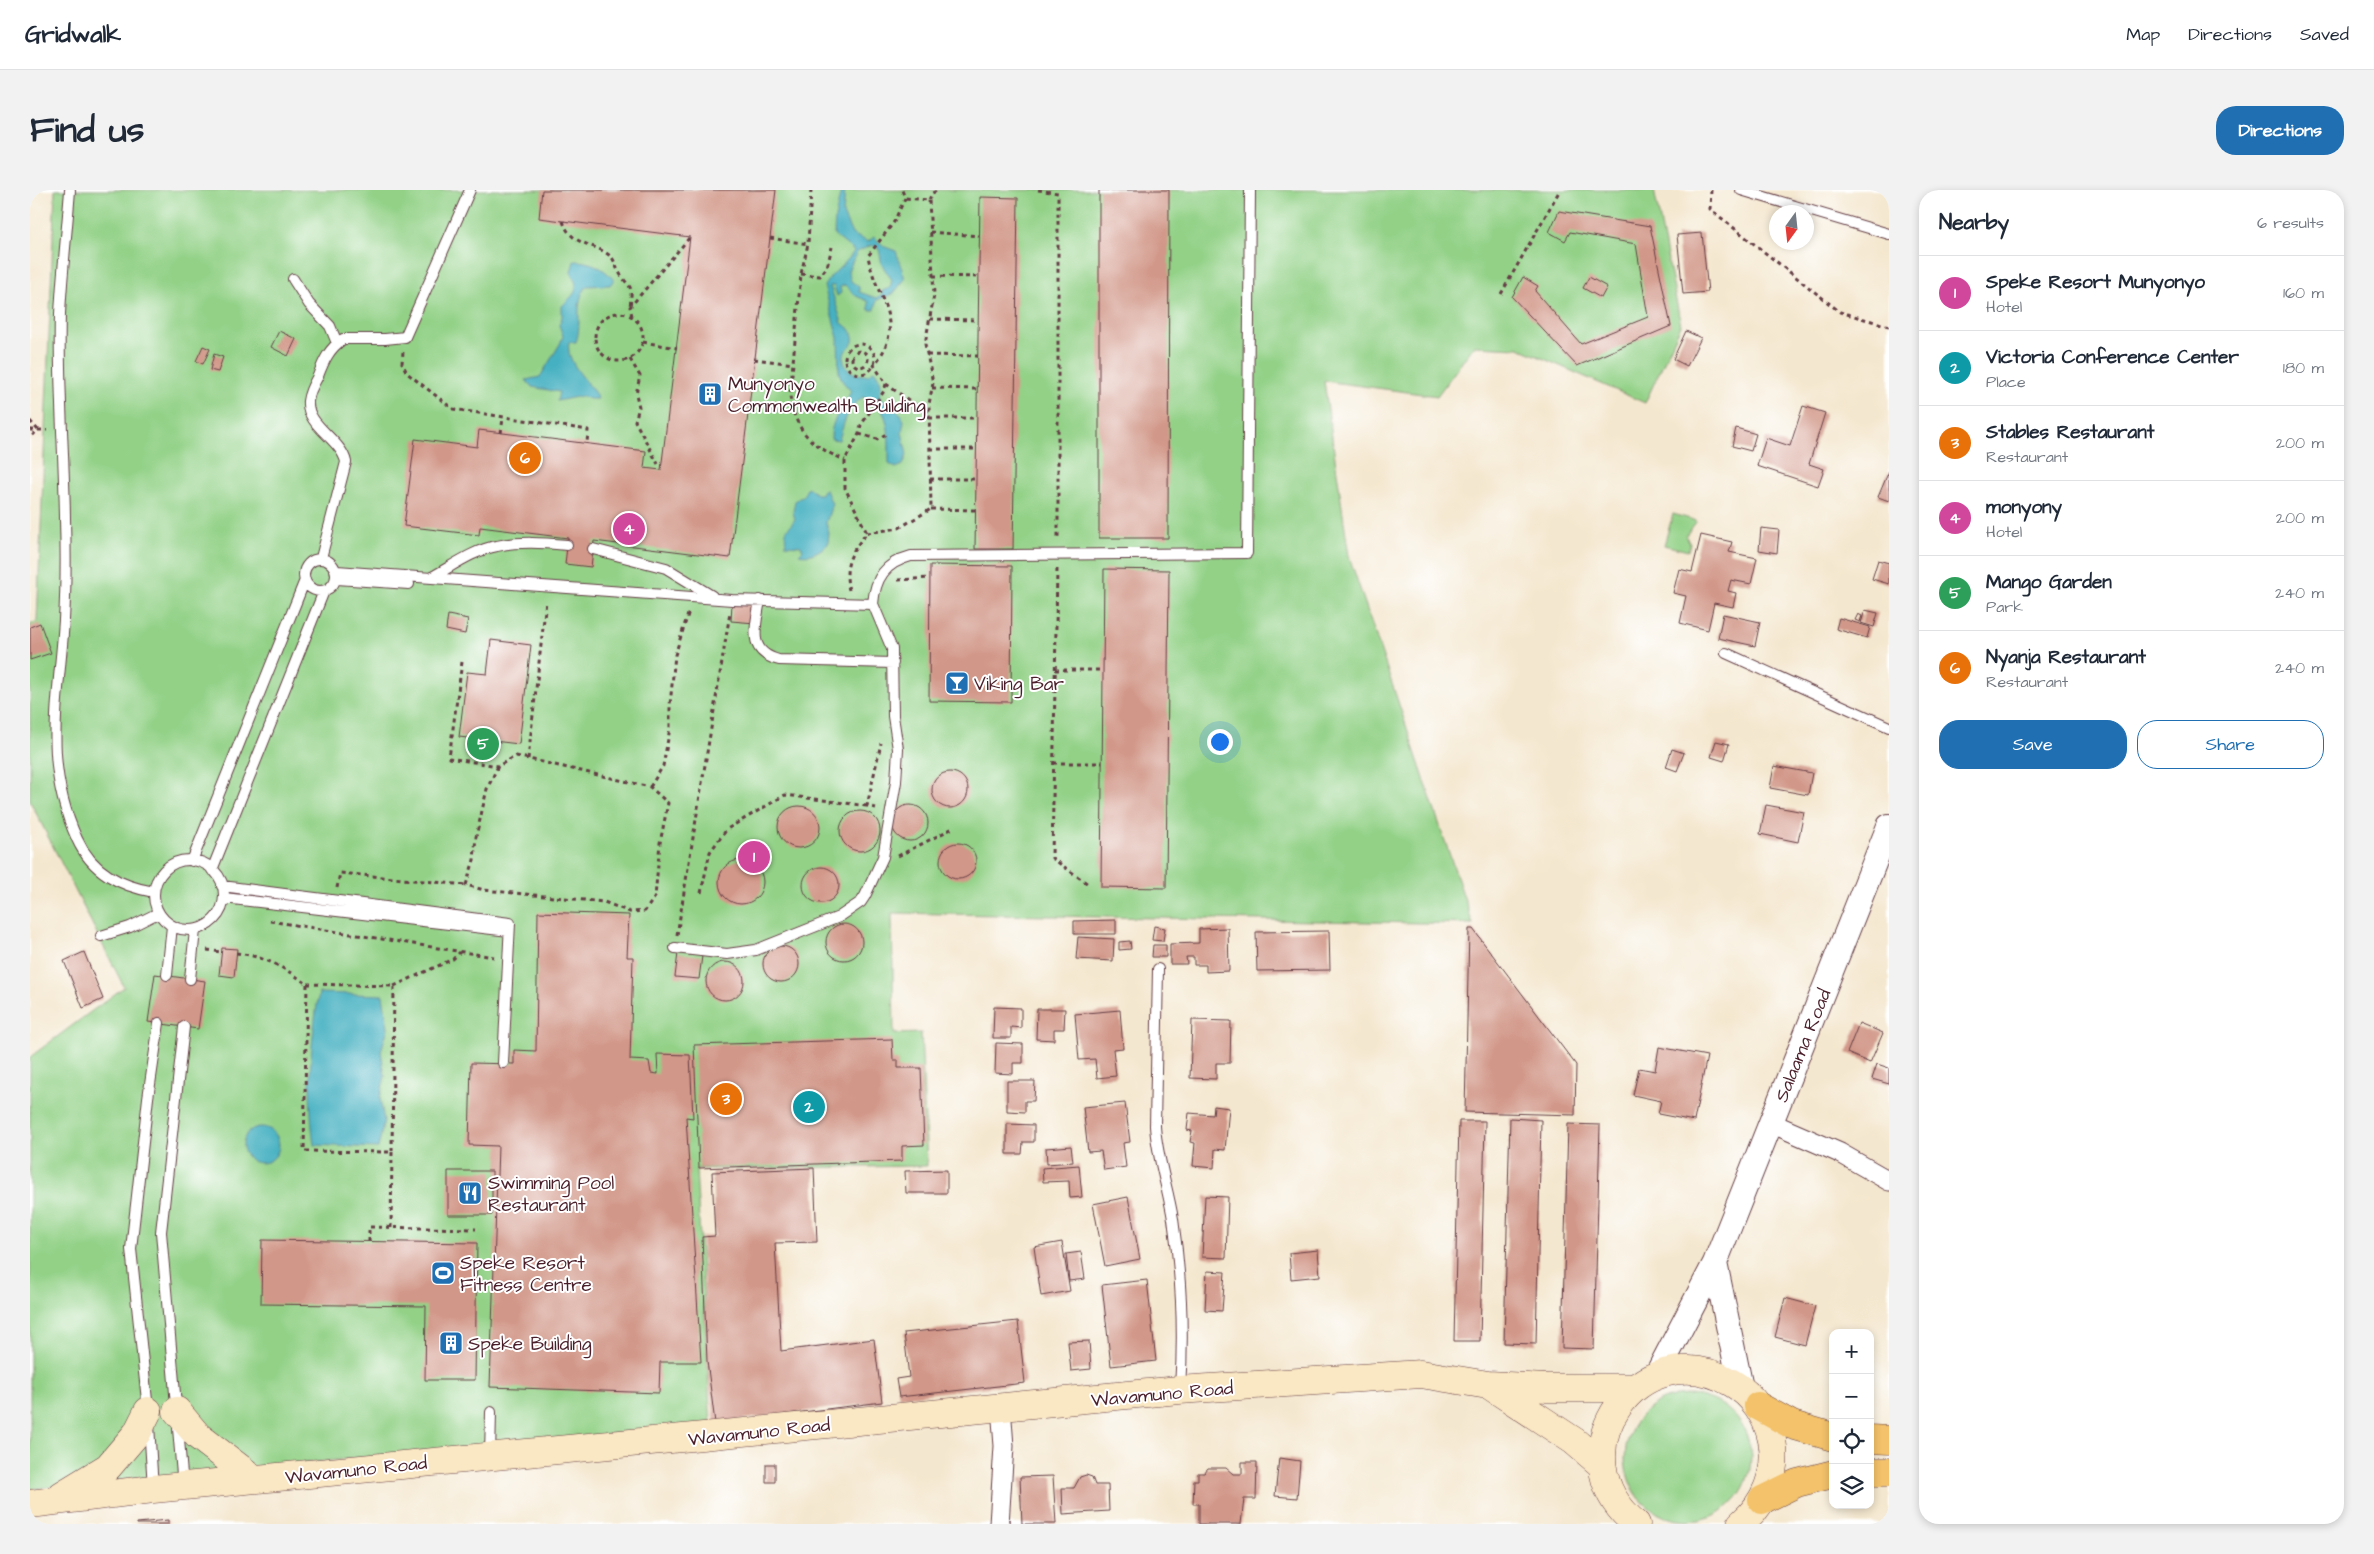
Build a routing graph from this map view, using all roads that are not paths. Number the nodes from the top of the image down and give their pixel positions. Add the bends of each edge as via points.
1 (70, 190) edge
2 (470, 190) edge
3 (1250, 190) edge
4 (1741, 190) edge
5 (1889, 234) edge
6 (293, 278) dead end
7 (337, 343) junction
8 (567, 545) dead end
9 (593, 549) dead end
10 (321, 558) junction
11 (337, 575) junction
12 (429, 579) junction
13 (305, 580) junction
14 (324, 591) junction
15 (714, 597) junction
16 (732, 600) junction
17 (760, 600) junction
18 (873, 604) junction
19 (1726, 653) dead end
20 (893, 663) junction
21 (1889, 727) edge
22 (1889, 826) edge
23 (192, 861) junction
24 (212, 870) junction
25 (222, 886) junction
26 (154, 892) junction
27 (224, 898) junction
28 (158, 913) junction
29 (172, 926) junction
30 (510, 927) junction
31 (195, 930) junction
32 (101, 936) dead end
33 (675, 948) road end
34 (1158, 968) dead end
35 (167, 976) dead end
36 (190, 979) dead end
37 (159, 1023) dead end
38 (184, 1027) dead end
39 (503, 1063) dead end
40 (1771, 1123) junction
41 (1889, 1181) edge
42 (1714, 1263) junction
43 (1646, 1382) junction
44 (1488, 1385) junction
45 (1179, 1390) junction
46 (1749, 1397) junction
47 (1001, 1407) junction
48 (148, 1411) junction
49 (177, 1411) junction
50 (491, 1412) dead end
51 (1829, 1435) edge
52 (1874, 1439) edge
53 (1889, 1440) edge
54 (490, 1457) junction
55 (1602, 1465) junction
56 (1874, 1472) edge
57 (1889, 1472) edge
58 (1829, 1475) edge
59 (254, 1479) junction
60 (184, 1487) junction
61 (153, 1489) junction
62 (42, 1501) edge
63 (1751, 1516) edge
64 (1000, 1524) edge
65 (1636, 1524) edge

1 - 26 lane via 60,315 60,432 65,518 64,619 54,733 57,770 65,807 77,840 87,856 110,878 136,889
2 - 7 lane via 405,337 385,340 349,338
3 - 18 lane via 1247,553 911,556 899,559 879,576
4 - 5 lane
6 - 7 lane via 309,304 330,326
7 - 10 lane via 327,354 308,401 314,418 337,444 346,462
8 - 12 lane via 533,542 496,546 474,554
9 - 15 lane via 666,568
10 - 11 lane via 333,564
10 - 13 lane via 307,565
11 - 12 lane
11 - 14 lane via 332,587
11 - 16 lane via 546,592 722,603
12 - 15 lane
13 - 14 lane via 309,587
13 - 23 lane
14 - 24 lane
15 - 16 lane
16 - 17 lane
17 - 18 lane
17 - 20 lane via 756,642 765,656 779,660
18 - 20 lane via 889,639
19 - 21 lane
20 - 33 lane via 893,716 898,762 882,858 861,902 839,917 740,954
22 - 40 street, Salaama Road
23 - 24 lane
23 - 26 lane via 172,865 158,879
24 - 25 lane
25 - 27 lane
25 - 30 lane
26 - 28 lane
27 - 30 lane
27 - 31 lane via 220,912 209,924
28 - 29 lane
28 - 32 lane via 130,927
29 - 31 lane
29 - 35 lane
30 - 39 lane
31 - 36 lane
34 - 45 lane via 1155,1126 1173,1220 1179,1283 1183,1353
37 - 48 lane via 131,1249
38 - 49 lane via 162,1232
40 - 41 street via 1840,1153
40 - 42 street, Salaama Road
42 - 43 street, Salaama Road
42 - 46 street
43 - 44 main road, Wavamuno Road via 1547,1388
43 - 46 main road, Wavamuno Road via 1678,1370 1700,1371 1722,1377
43 - 55 main road via 1619,1403 1608,1422 1602,1443
44 - 45 main road, Wavamuno Road via 1421,1374
44 - 55 main road, Wavamuno Road via 1548,1422
45 - 47 main road, Wavamuno Road
46 - 51 highway via 1792,1425
46 - 63 main road via 1770,1428 1774,1452 1772,1477
47 - 54 main road, Wavamuno Road
47 - 64 street via 1004,1446
48 - 61 lane
48 - 62 main road via 137,1433 108,1467
49 - 59 main road via 198,1436
49 - 60 lane
50 - 54 lane
52 - 53 highway
54 - 59 main road, Wavamuno Road
55 - 65 main road via 1609,1491
56 - 57 highway
58 - 63 highway via 1797,1483
59 - 60 main road, Wavamuno Road
60 - 61 main road, Wavamuno Road
61 - 62 main road, Wavamuno Road

